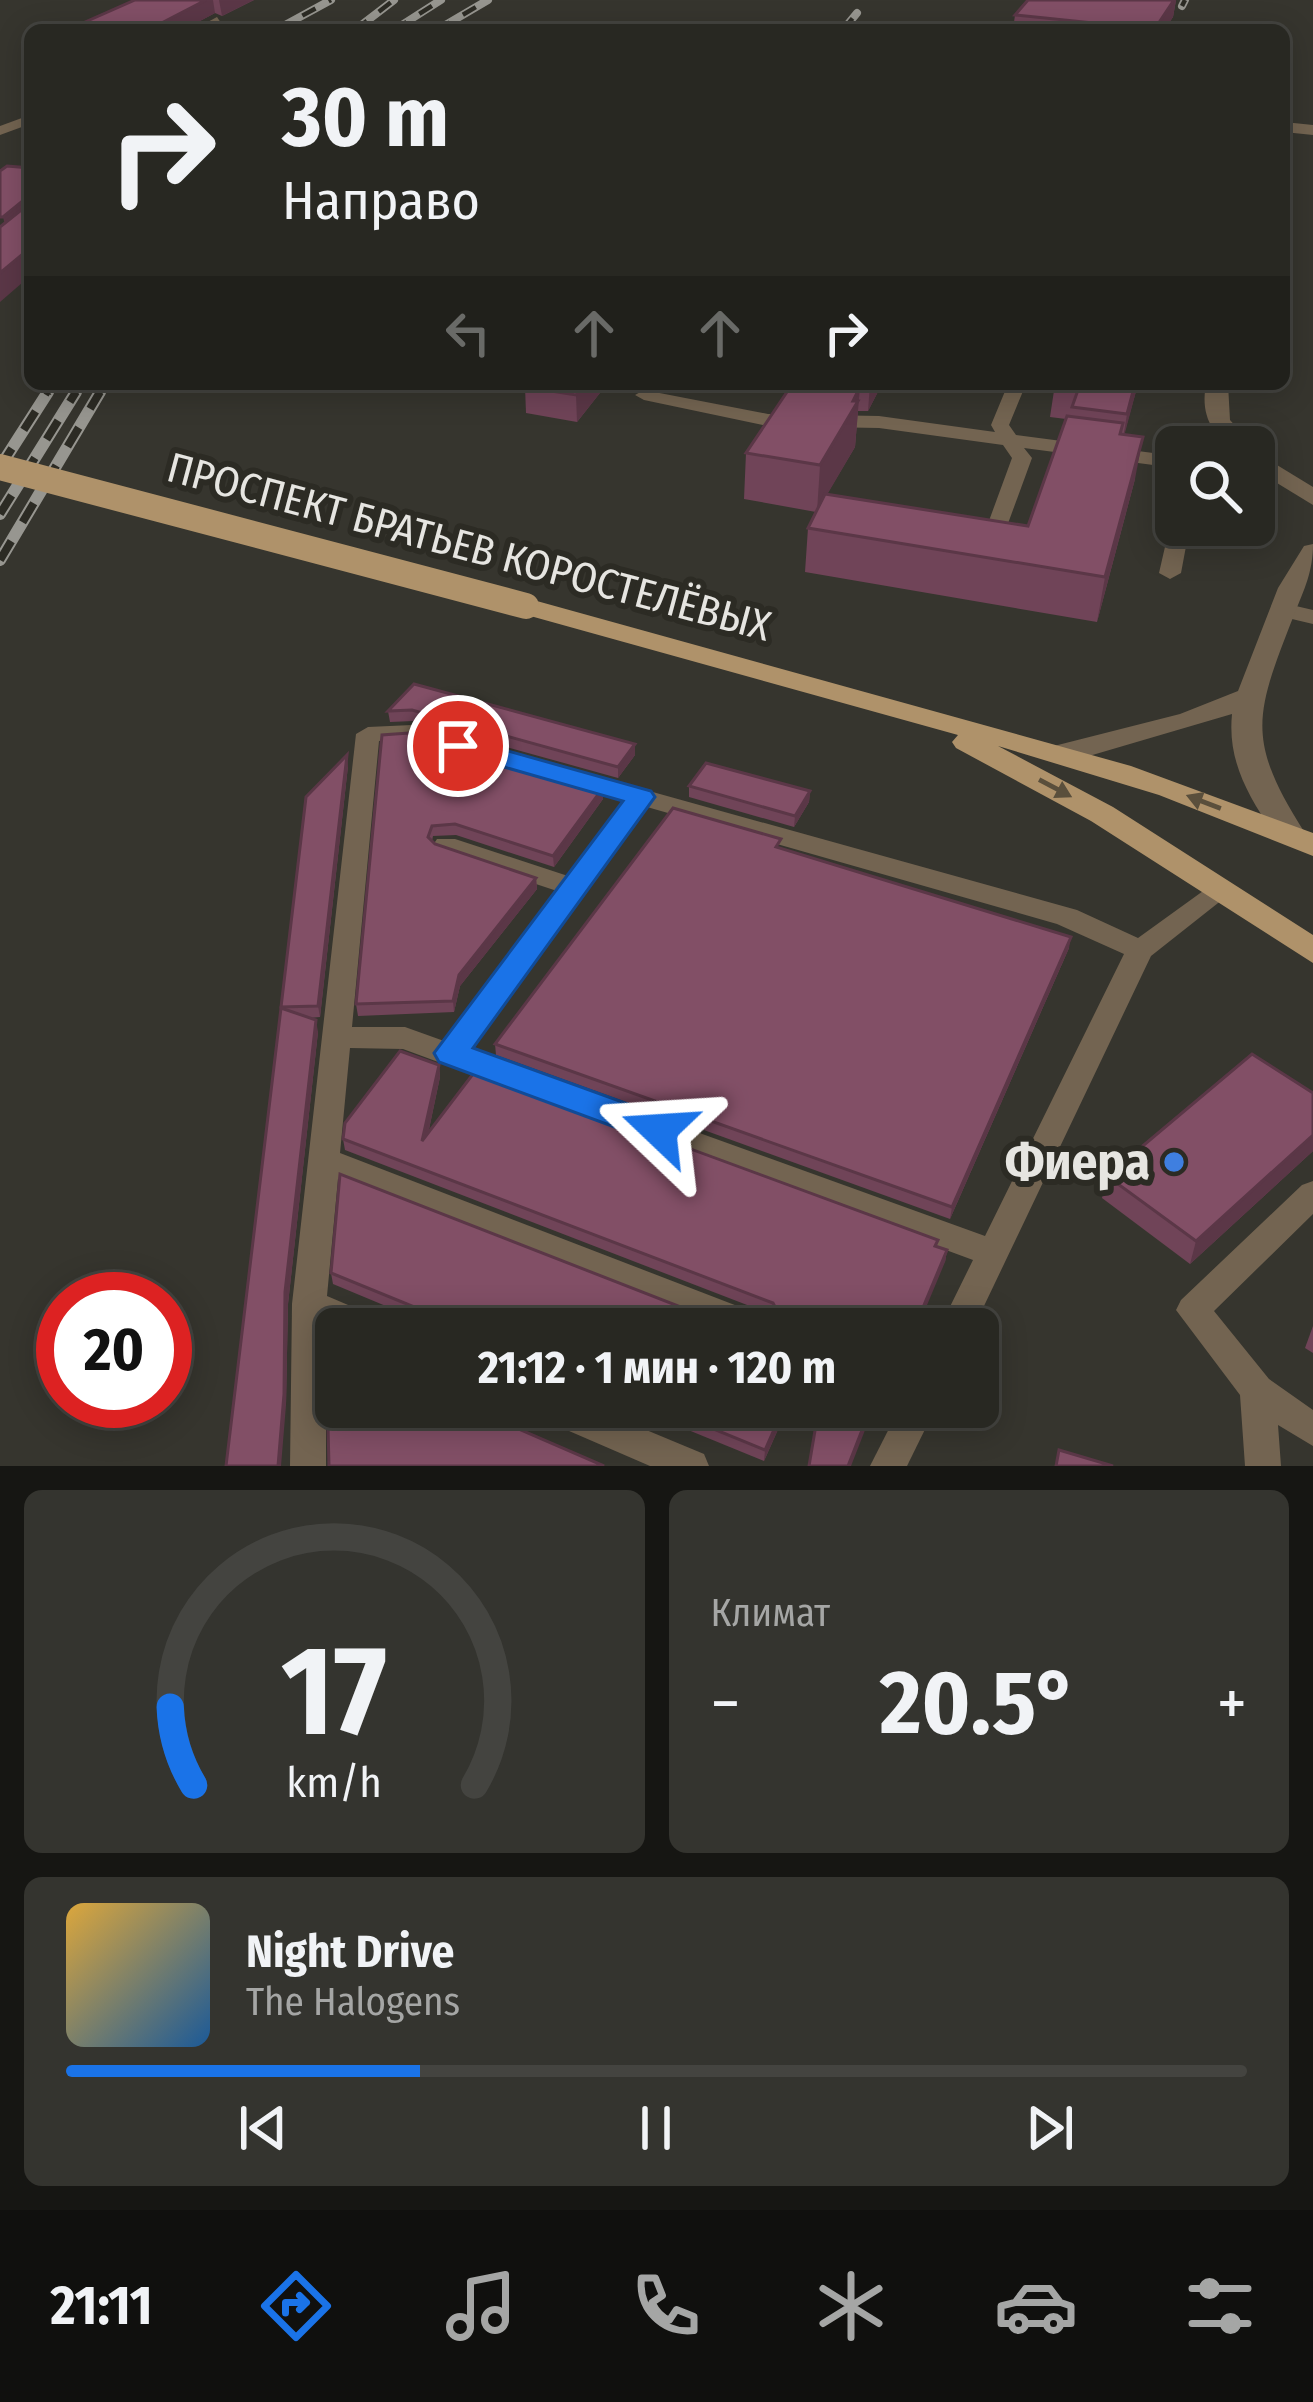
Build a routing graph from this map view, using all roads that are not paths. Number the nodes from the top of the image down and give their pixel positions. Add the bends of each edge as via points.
1 (217, 21) dead end
2 (211, 24) edge
3 (1015, 390) edge
4 (1216, 390) edge
5 (644, 395) dead end
6 (1218, 426) edge
7 (1009, 440) junction
8 (1155, 459) edge
9 (0, 467) edge
10 (1275, 472) edge
11 (1313, 498) edge
12 (1176, 546) edge
13 (989, 548) edge
14 (1313, 552) edge
15 (1170, 573) dead end
16 (1283, 610) junction
17 (1313, 617) edge
18 (1247, 697) junction
19 (914, 713) junction
20 (1061, 754) junction
21 (640, 797) junction
22 (1301, 839) edge
23 (446, 845) edge
24 (571, 886) junction
25 (1219, 892) junction
26 (1140, 950) junction
27 (1313, 952) edge
28 (336, 1036) junction
29 (451, 1053) junction
30 (324, 1160) junction
31 (1313, 1194) edge
32 (993, 1253) junction
33 (309, 1304) junction
34 (319, 1308) edge
35 (705, 1308) edge
36 (966, 1308) edge
37 (1256, 1390) junction
38 (602, 1428) edge
39 (907, 1428) edge
40 (1313, 1430) edge
41 (308, 1466) edge
42 (692, 1466) edge
43 (888, 1466) edge
44 (1263, 1466) edge

1 - 2 lane
3 - 7 lane via 1000,425
4 - 6 street
5 - 7 lane via 768,420 879,422
7 - 8 lane
7 - 13 lane via 1022,458
9 - 19 main road, ПРОСПЕКТ БРАТЬЕВ КОРОСТЕЛЁВЫХ, bridge
10 - 11 street
12 - 15 lane
14 - 16 street
16 - 17 lane
16 - 18 street
18 - 20 street
18 - 22 street via 1246,756 1259,793
19 - 20 main road, ПРОСПЕКТ БРАТЬЕВ КОРОСТЕЛЁВЫХ
19 -> 25 main road, ПРОСПЕКТ БРАТЬЕВ КОРОСТЕЛЁВЫХ via 1102,814
22 -> 20 main road, ПРОСПЕКТ БРАТЬЕВ КОРОСТЕЛЁВЫХ
21 - 24 lane
21 - 26 lane via 1067,917
21 - 28 lane via 412,733 368,734
23 - 24 lane
24 - 29 lane
25 - 26 lane
25 - 27 main road, ПРОСПЕКТ БРАТЬЕВ КОРОСТЕЛЁВЫХ
26 - 32 lane
28 - 29 lane via 405,1038
28 - 30 lane
29 - 32 lane
30 - 33 lane
30 - 35 lane
31 - 37 lane via 1193,1310
32 - 36 lane
33 - 34 lane
33 - 41 lane
37 - 40 lane
37 - 44 lane
38 - 42 lane
39 - 43 lane

